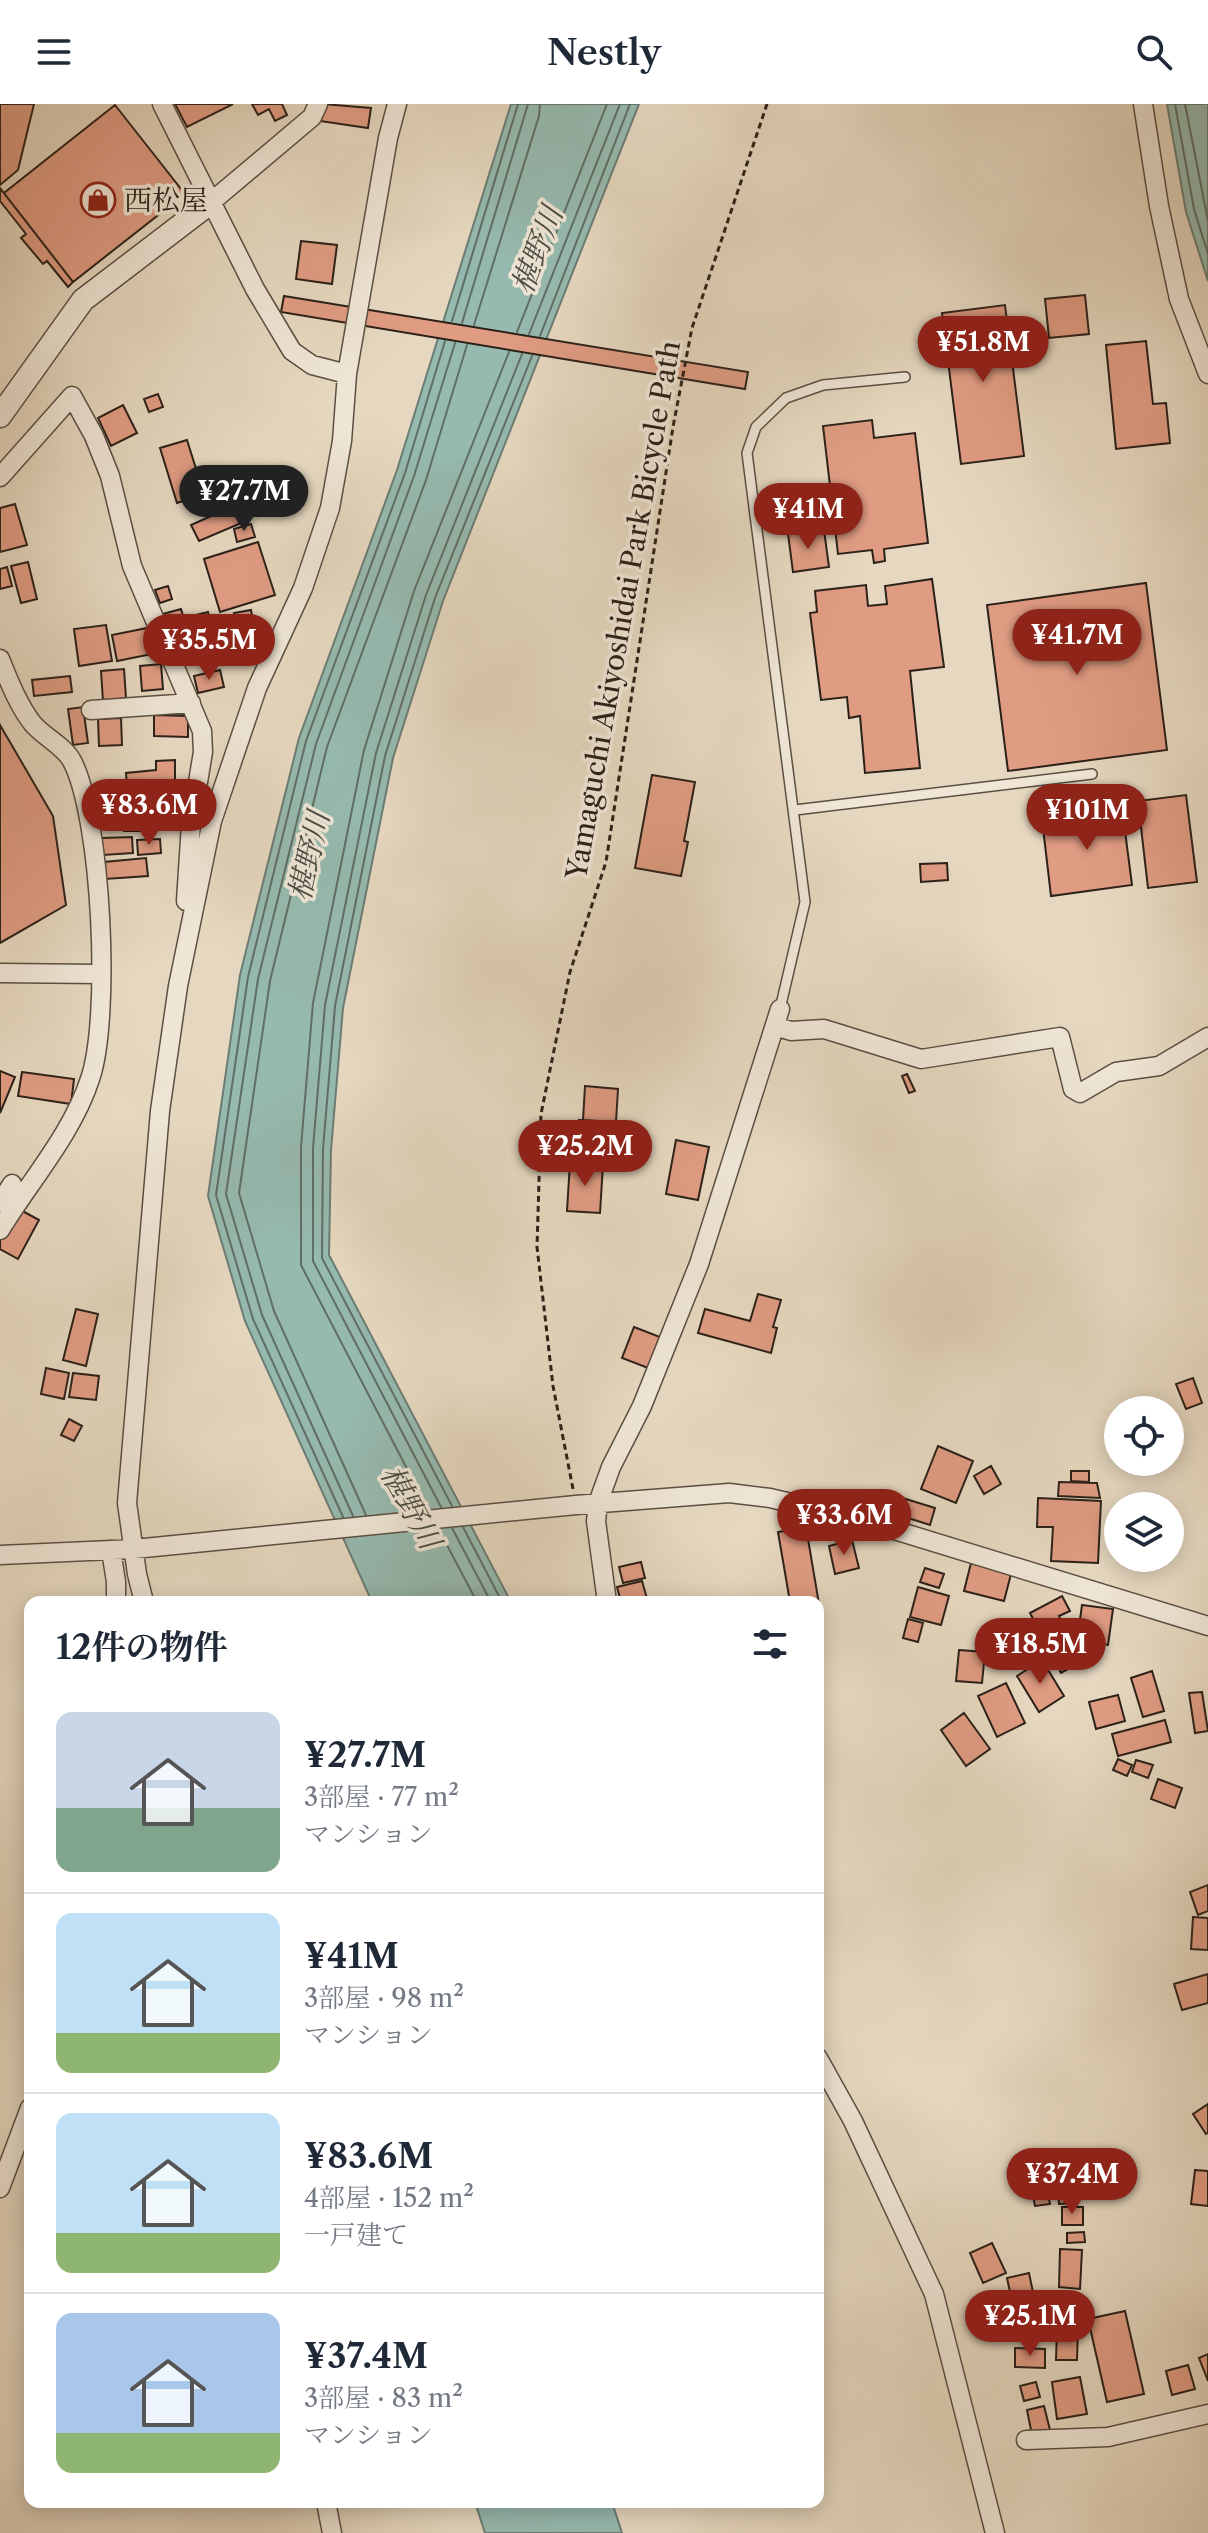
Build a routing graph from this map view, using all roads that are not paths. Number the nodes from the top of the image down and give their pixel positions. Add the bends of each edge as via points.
1 (162, 104) edge
2 (318, 104) edge
3 (397, 104) edge
4 (1143, 104) edge
5 (210, 203) junction
6 (347, 374) junction
7 (1208, 374) edge
8 (905, 377) dead end
9 (0, 416) edge
10 (0, 477) edge
11 (0, 659) edge
12 (191, 703) junction
13 (91, 710) dead end
14 (1092, 774) dead end
15 (795, 810) junction
16 (184, 956) junction
17 (0, 973) edge
18 (100, 974) junction
19 (778, 1018) junction
20 (1208, 1037) edge
21 (12, 1184) dead end
22 (0, 1203) edge
23 (0, 1230) edge
24 (598, 1503) junction
25 (134, 1549) junction
26 (111, 1550) junction
27 (0, 1555) edge
28 (116, 1596) edge
29 (142, 1596) edge
30 (606, 1596) edge
31 (1208, 1626) edge
32 (824, 2069) edge
33 (24, 2124) edge
34 (0, 2188) edge
35 (1208, 2414) edge
36 (1026, 2440) dead end
37 (327, 2508) edge
38 (332, 2533) edge
39 (995, 2533) edge

1 - 5 street
2 - 5 street via 312,117
3 - 6 street
4 - 7 street via 1179,299
5 - 6 street via 292,351 312,365
5 - 9 street via 83,300
6 - 16 street via 330,508 303,588 257,688 212,821
8 - 15 lane via 823,385 786,398 756,427 747,453
10 - 12 street via 72,396 110,476 132,566
11 - 18 street via 33,724 71,759 84,795 100,896
12 - 13 street
12 - 16 street via 202,731 203,752 191,824
14 - 15 lane
15 - 19 lane via 805,902
16 - 25 street via 160,1111 127,1503
17 - 18 street
18 - 23 street via 99,1034 91,1077 77,1111
19 - 20 street via 791,1031 824,1029 921,1059 1060,1037 1073,1089 1080,1093 1116,1072 1159,1066
19 - 24 street via 699,1264
21 - 22 street
24 - 25 street
24 - 30 street
24 - 31 street via 729,1493 770,1498 937,1541
25 - 26 street
25 - 29 street
26 - 27 street
26 - 28 street
32 - 39 street via 934,2294
33 - 34 street
35 - 36 street via 1108,2437
37 - 38 street

